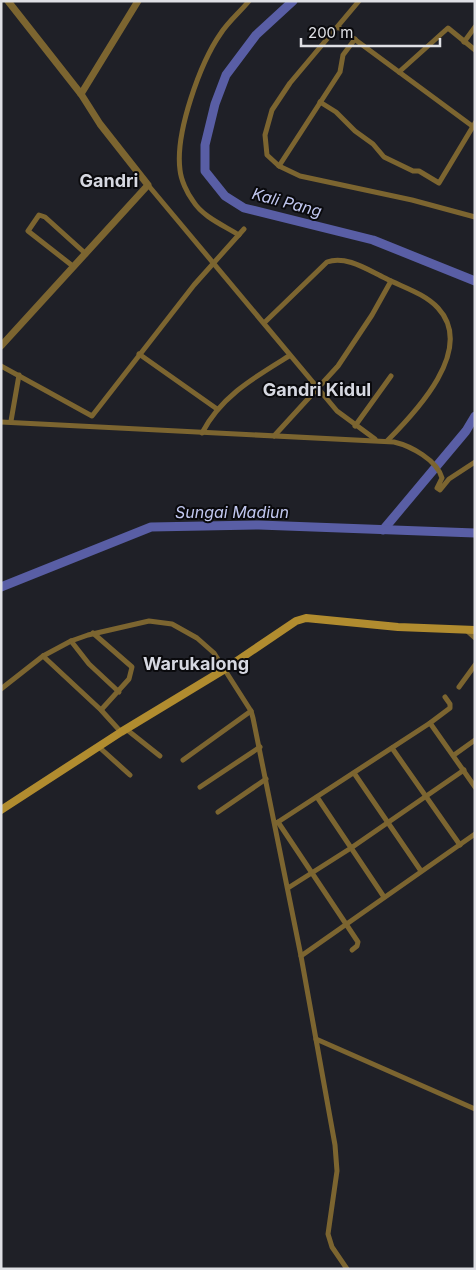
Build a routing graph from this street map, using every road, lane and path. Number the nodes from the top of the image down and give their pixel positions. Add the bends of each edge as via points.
1 (8, 1) edge
2 (138, 1) edge
3 (249, 1) edge
4 (359, 1) edge
5 (338, 27) junction
6 (475, 27) edge
7 (355, 39) junction
8 (464, 42) junction
9 (475, 50) edge
10 (399, 72) junction
11 (82, 94) junction
12 (320, 102) junction
13 (474, 126) edge
14 (279, 166) junction
15 (148, 185) junction
16 (475, 217) edge
17 (244, 230) dead end
18 (239, 235) junction
19 (86, 254) junction
20 (213, 263) junction
21 (74, 267) junction
22 (391, 281) junction
23 (264, 323) junction
24 (1, 346) edge
25 (140, 354) junction
26 (289, 356) junction
27 (1, 366) edge
28 (19, 375) junction
29 (391, 376) dead end
30 (317, 389) junction
31 (217, 409) junction
32 (1, 422) edge
33 (11, 422) junction
34 (355, 426) junction
35 (202, 433) junction
36 (274, 436) junction
37 (376, 440) junction
38 (387, 441) junction
39 (475, 462) edge
40 (466, 629) junction
41 (475, 630) edge
42 (94, 633) junction
43 (475, 638) edge
44 (71, 641) junction
45 (43, 656) junction
46 (475, 665) edge
47 (225, 669) junction
48 (459, 687) dead end
49 (1, 688) edge
50 (119, 692) junction
51 (445, 698) dead end
52 (101, 710) junction
53 (251, 711) junction
54 (430, 723) junction
55 (124, 731) junction
56 (475, 740) edge
57 (99, 747) junction
58 (260, 747) junction
59 (392, 748) junction
60 (454, 755) junction
61 (160, 756) dead end
62 (183, 760) dead end
63 (464, 770) junction
64 (354, 773) junction
65 (130, 775) dead end
66 (266, 778) junction
67 (200, 787) dead end
68 (475, 787) edge
69 (425, 796) junction
70 (317, 797) junction
71 (1, 810) edge
72 (218, 812) dead end
73 (276, 822) junction
74 (388, 822) junction
75 (475, 834) edge
76 (460, 845) junction
77 (350, 848) junction
78 (421, 871) junction
79 (312, 872) junction
80 (288, 888) junction
81 (384, 897) junction
82 (346, 924) junction
83 (352, 950) dead end
84 (301, 956) junction
85 (316, 1039) junction
86 (475, 1109) edge
87 (347, 1269) edge

1 - 11 street
2 - 11 street
3 - 18 street via 221,34 202,67 181,135 180,170 187,192 197,207
4 - 5 street
5 - 7 street
5 - 14 street via 290,83 266,124 268,155
6 - 8 street
7 - 10 street
7 - 12 street via 343,55 340,72
8 - 9 street
8 - 10 street via 446,29
10 - 13 street
11 - 15 street via 100,124
12 - 13 street via 336,112 384,157 439,182
12 - 14 street
14 - 16 street via 300,176
15 - 19 street
15 - 20 street
17 - 18 street
18 - 20 street
19 - 21 street
19 - 21 street via 39,215 29,232
20 - 23 street
20 - 25 street
21 - 24 street
22 - 23 street via 359,266 334,260 327,262
22 - 30 street via 359,336
22 - 38 street via 437,306 447,319 451,346 444,368 430,390 410,419
23 - 26 street
25 - 28 street via 92,416
25 - 31 street
26 - 30 street
26 - 31 street via 237,390
27 - 28 street
28 - 33 street
29 - 34 street
30 - 34 street
30 - 36 street
31 - 35 street
32 - 33 street
33 - 35 street
34 - 37 street
35 - 36 street
36 - 37 street
37 - 38 street
38 - 39 street via 419,451 440,473 442,478 437,488 440,490 449,479
40 - 41 main road
40 - 43 street
40 - 47 main road via 306,618 284,627
42 - 44 street
42 - 47 street via 163,621 197,638 214,653
42 - 50 street via 130,664 129,679
44 - 45 street
44 - 50 street via 89,664
45 - 49 street
45 - 52 street
46 - 48 street
47 - 53 street
47 - 55 main road
50 - 52 street
51 - 54 street via 450,708
52 - 55 street
53 - 58 street
53 - 62 street
54 - 59 street
54 - 60 street
55 - 57 main road
55 - 61 street
56 - 60 street
57 - 65 street
57 - 71 main road
58 - 66 street
58 - 67 street
59 - 64 street
59 - 69 street
60 - 63 street
63 - 68 street
63 - 69 street
64 - 70 street
64 - 74 street
66 - 72 street
66 - 73 street
69 - 74 street
69 - 76 street
70 - 73 street
70 - 77 street
73 - 79 street
73 - 80 street
74 - 77 street
74 - 78 street
75 - 76 street
76 - 78 street
77 - 79 street
77 - 81 street
78 - 81 street
79 - 80 street
79 - 82 street
80 - 84 street
81 - 82 street
82 - 83 street via 358,942
82 - 84 street
84 - 85 street
85 - 86 street
85 - 87 street via 337,1158 328,1234

